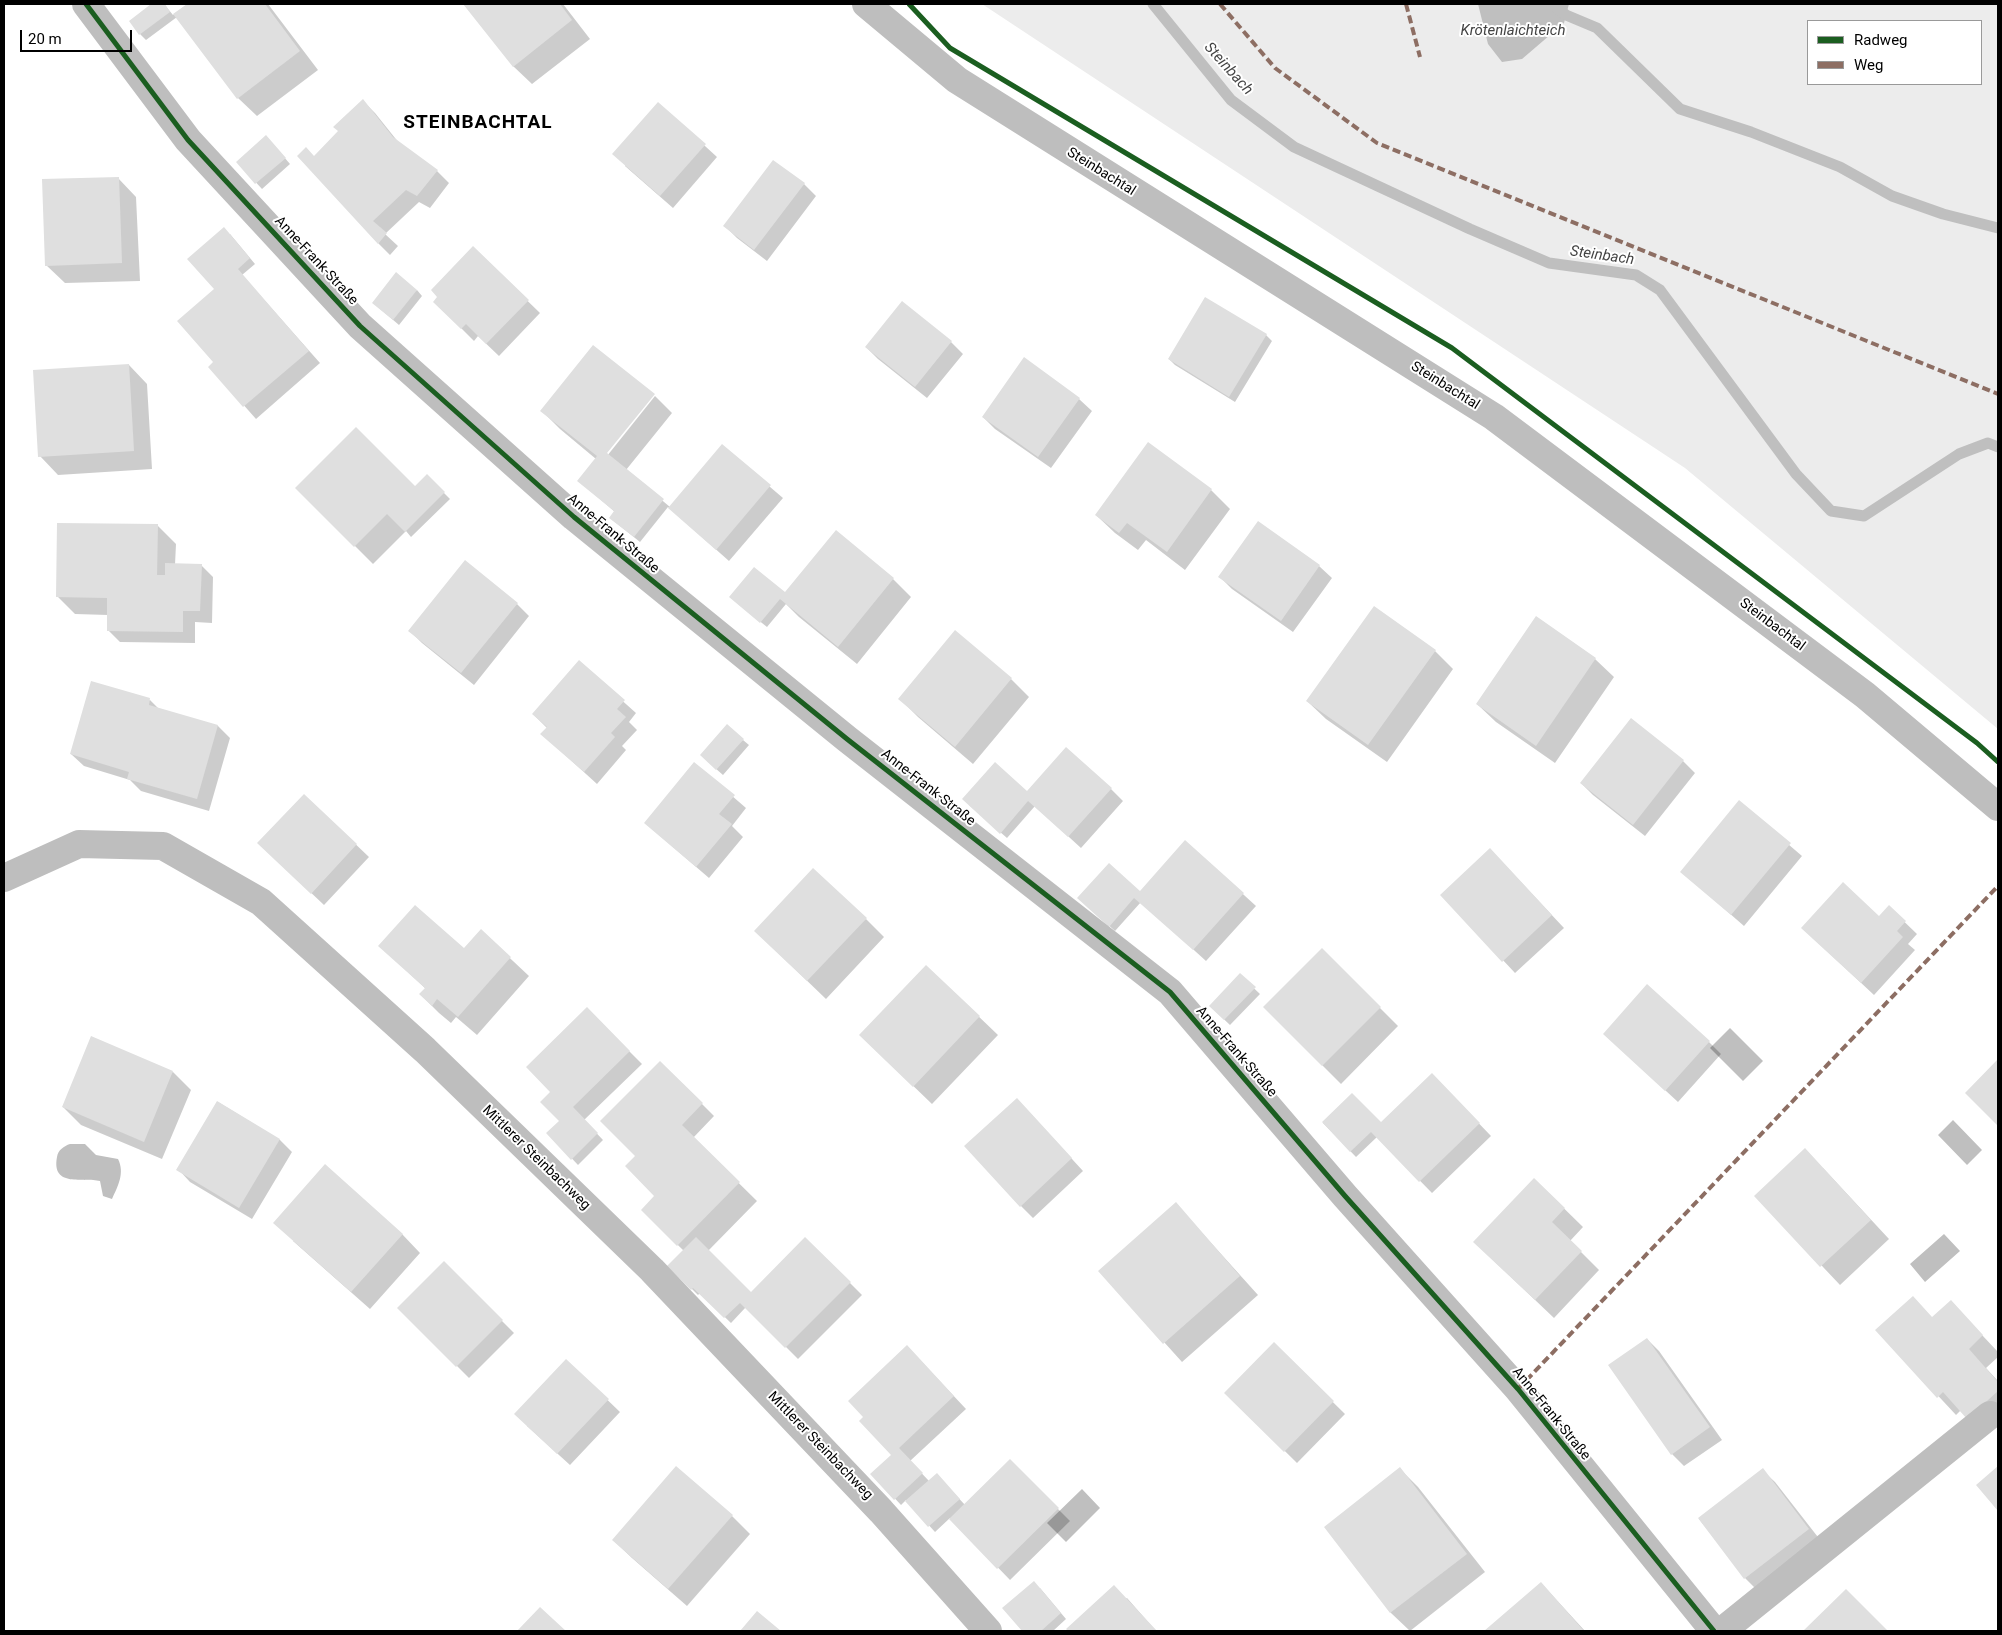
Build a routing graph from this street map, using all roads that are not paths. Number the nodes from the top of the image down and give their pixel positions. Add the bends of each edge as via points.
1 (86, 4) edge
2 (866, 4) edge
3 (1998, 807) edge
4 (4, 878) edge
5 (1990, 1415) dead end
6 (988, 1631) edge
7 (1714, 1631) edge
8 (1722, 1631) edge

1 - 7 street, Anne-Frank-Straße via 188,140 360,326 574,517 847,739 1170,992 1345,1196 1518,1390
2 - 3 street, Steinbachtal via 957,80 1494,417 1865,695
4 - 6 street, Mittlerer Steinbachweg via 79,844 163,846 261,902 425,1050 652,1270 881,1511
5 - 8 street

